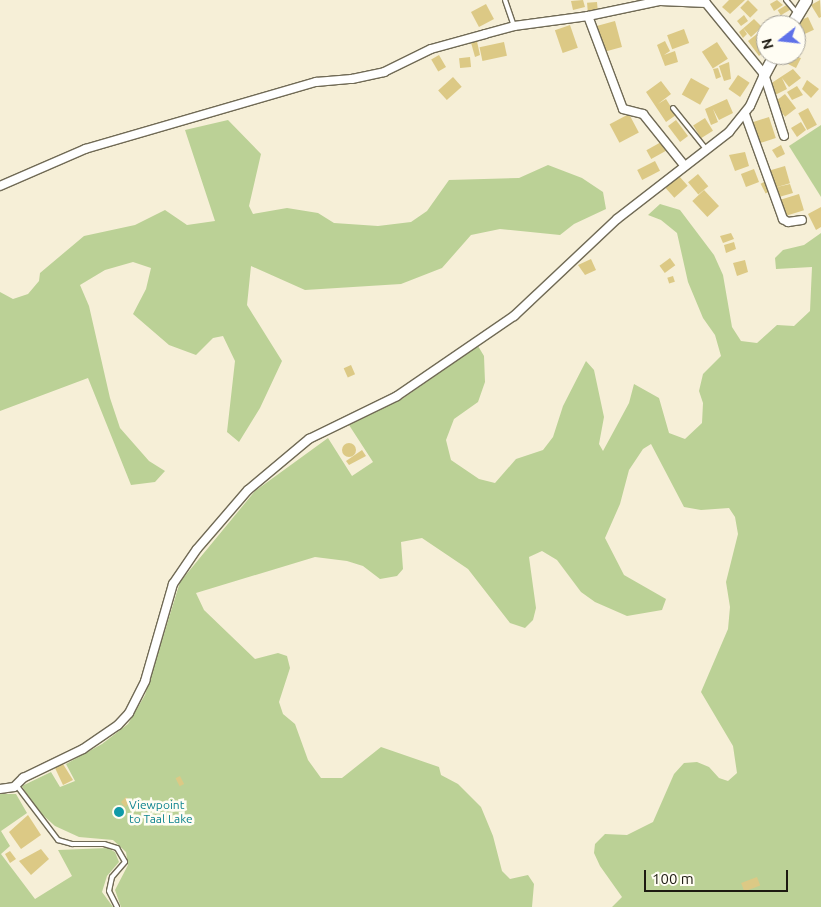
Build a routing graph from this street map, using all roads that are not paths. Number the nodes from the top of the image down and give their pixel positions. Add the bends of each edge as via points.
1 (505, 0) edge
2 (786, 0) edge
3 (806, 0) edge
4 (678, 1) edge
5 (798, 14) joint
6 (588, 16) junction
7 (514, 26) junction
8 (769, 65) edge
9 (764, 74) junction
10 (673, 108) dead end
11 (745, 114) junction
12 (784, 136) dead end
13 (706, 149) junction
14 (684, 165) junction
15 (0, 186) edge
16 (802, 220) dead end
17 (17, 786) junction
18 (0, 789) edge
19 (117, 907) edge

1 - 7 lane
2 - 5 lane
3 - 5 street
4 - 6 street via 660,1
4 - 9 street via 706,3
6 - 7 street
6 - 14 street via 623,109 643,114
7 - 15 street via 431,49 384,72 316,82 85,149
8 - 9 street
9 - 11 street
9 - 12 street
10 - 13 lane
11 - 13 street via 730,132
11 - 16 street via 783,219 788,222
13 - 14 street
14 - 17 street via 617,219 548,287 506,322 389,401 348,417 310,439 248,490 212,530 173,584 145,681 129,713 102,737 23,778
17 - 18 street
17 - 19 lane via 58,840 72,844 109,844 117,848 124,862 112,877 108,891

